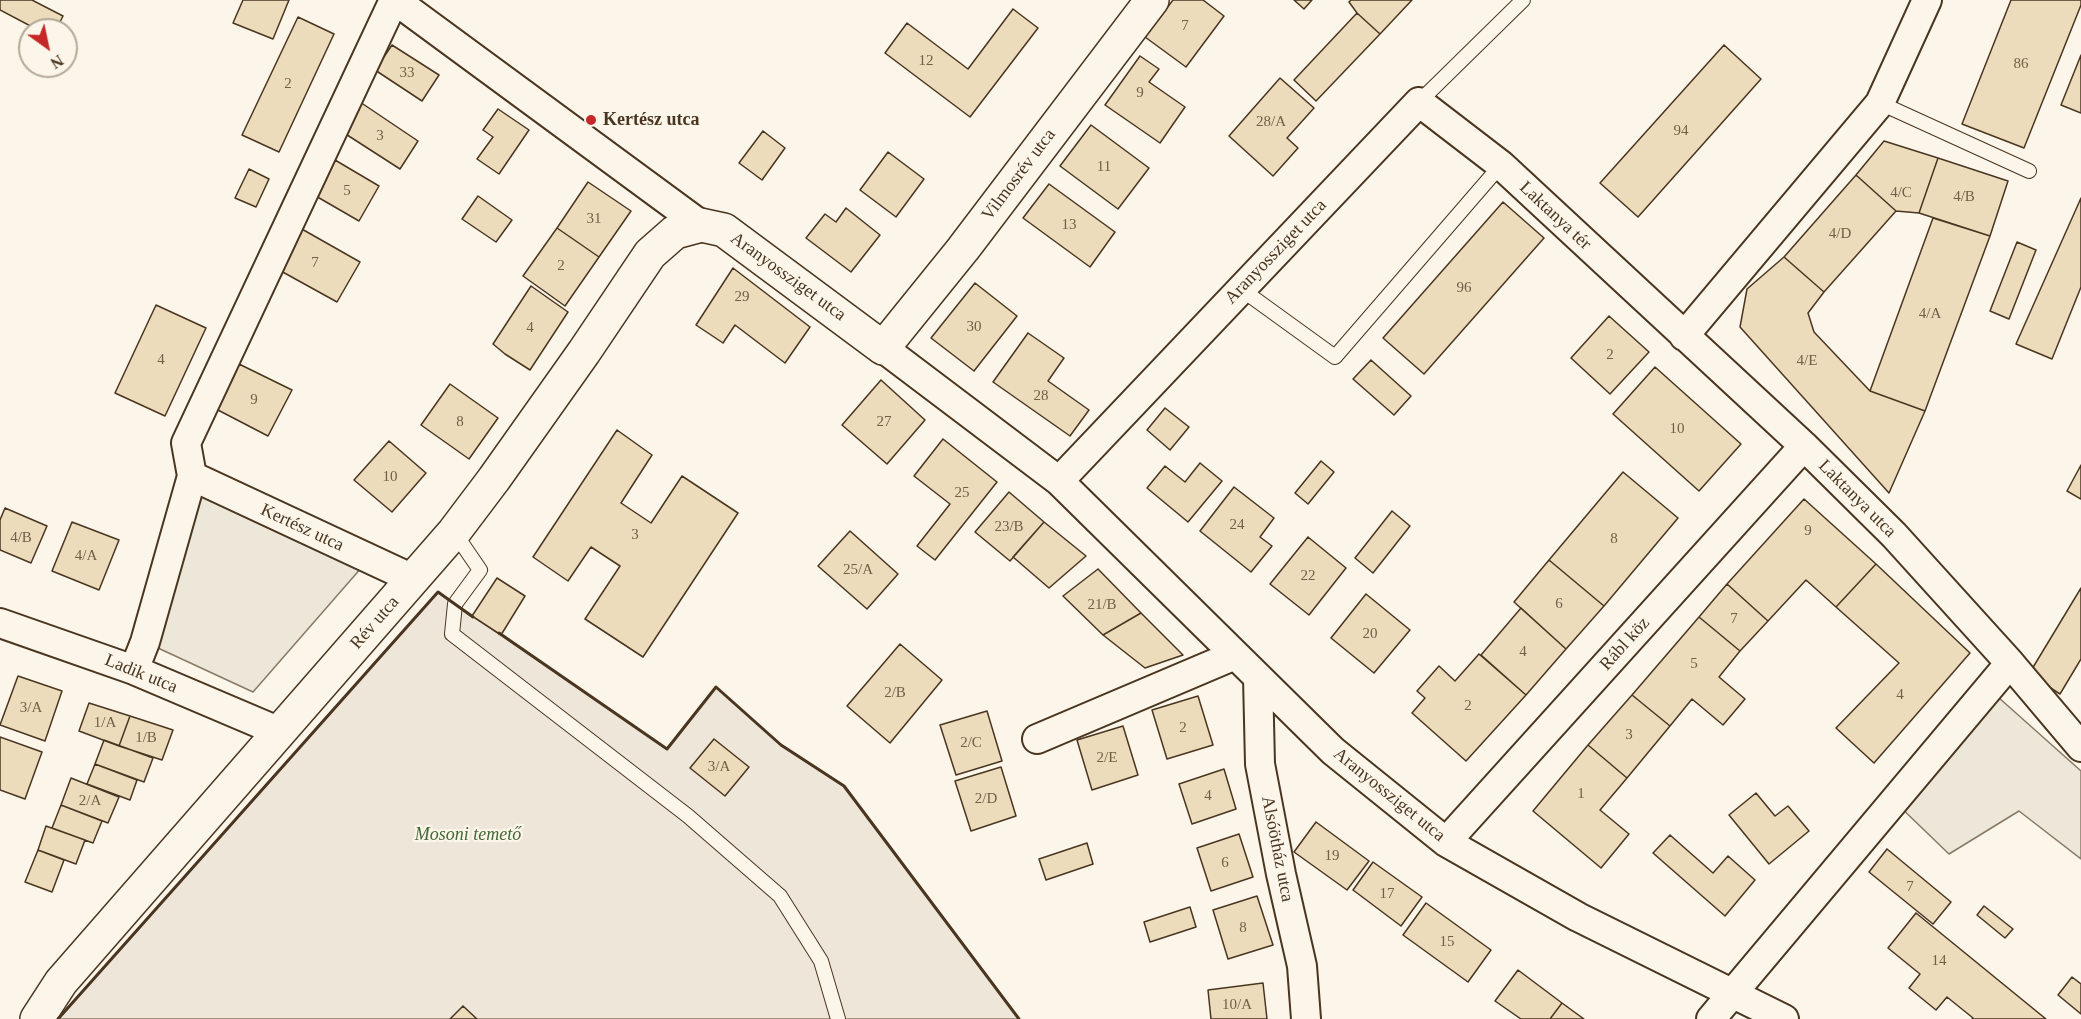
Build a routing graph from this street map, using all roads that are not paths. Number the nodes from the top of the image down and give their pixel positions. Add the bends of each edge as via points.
1 (394, 0) edge
2 (1152, 0) edge
3 (1523, 0) edge
4 (1927, 0) edge
5 (1419, 102) junction
6 (1880, 103) junction
7 (1501, 165) junction
8 (2029, 171) dead end
9 (701, 225) junction
10 (1241, 289) junction
11 (1684, 336) junction
12 (883, 348) junction
13 (1804, 446) junction
14 (192, 476) junction
15 (1059, 481) junction
16 (454, 532) junction
17 (413, 579) junction
18 (0, 623) edge
19 (1235, 655) junction
20 (2010, 663) junction
21 (134, 670) junction
22 (1258, 678) junction
23 (280, 732) junction
24 (1037, 739) dead end
25 (2081, 747) edge
26 (1446, 842) junction
27 (1734, 993) junction
28 (37, 1019) edge
29 (838, 1019) edge
30 (1306, 1019) edge
31 (1711, 1019) edge
32 (1784, 1019) edge

1 - 9 street, Aranyossziget utca
1 - 14 street via 186,443
2 - 12 main road, Vilmosrév utca
3 - 5 lane
4 - 6 street
5 - 7 street, Laktanya tér
5 - 10 street, Aranyossziget utca
6 - 8 lane
6 - 11 street
7 - 10 lane via 1335,357
7 - 11 street, Laktanya tér
9 - 12 main road, Aranyossziget utca via 724,230
9 - 16 main road, Rév utca via 675,232 650,254
10 - 15 street, Aranyossziget utca
11 - 13 street, Laktanya utca
12 - 15 street, Aranyossziget utca
13 - 20 street, Laktanya utca via 1894,535
13 - 26 street, Rábl köz
14 - 17 street, Kertész utca
14 - 21 street
15 - 19 street, Aranyossziget utca
16 - 17 main road, Rév utca
16 - 29 lane via 480,570 455,604 452,634 688,816 780,896 821,961
17 - 23 main road, Rév utca
18 - 21 street, Ladik utca
19 - 22 street, Aranyossziget utca
19 - 24 street
20 - 25 street, Laktanya utca
20 - 27 street
21 - 23 street, Ladik utca
22 - 26 street, Aranyossziget utca via 1333,751
22 - 30 street, Alsóötház utca via 1260,764 1302,966
23 - 28 main road, Rév utca via 61,982
26 - 27 street, Aranyossziget utca via 1578,917
27 - 31 street
27 - 32 street, Aranyossziget utca

